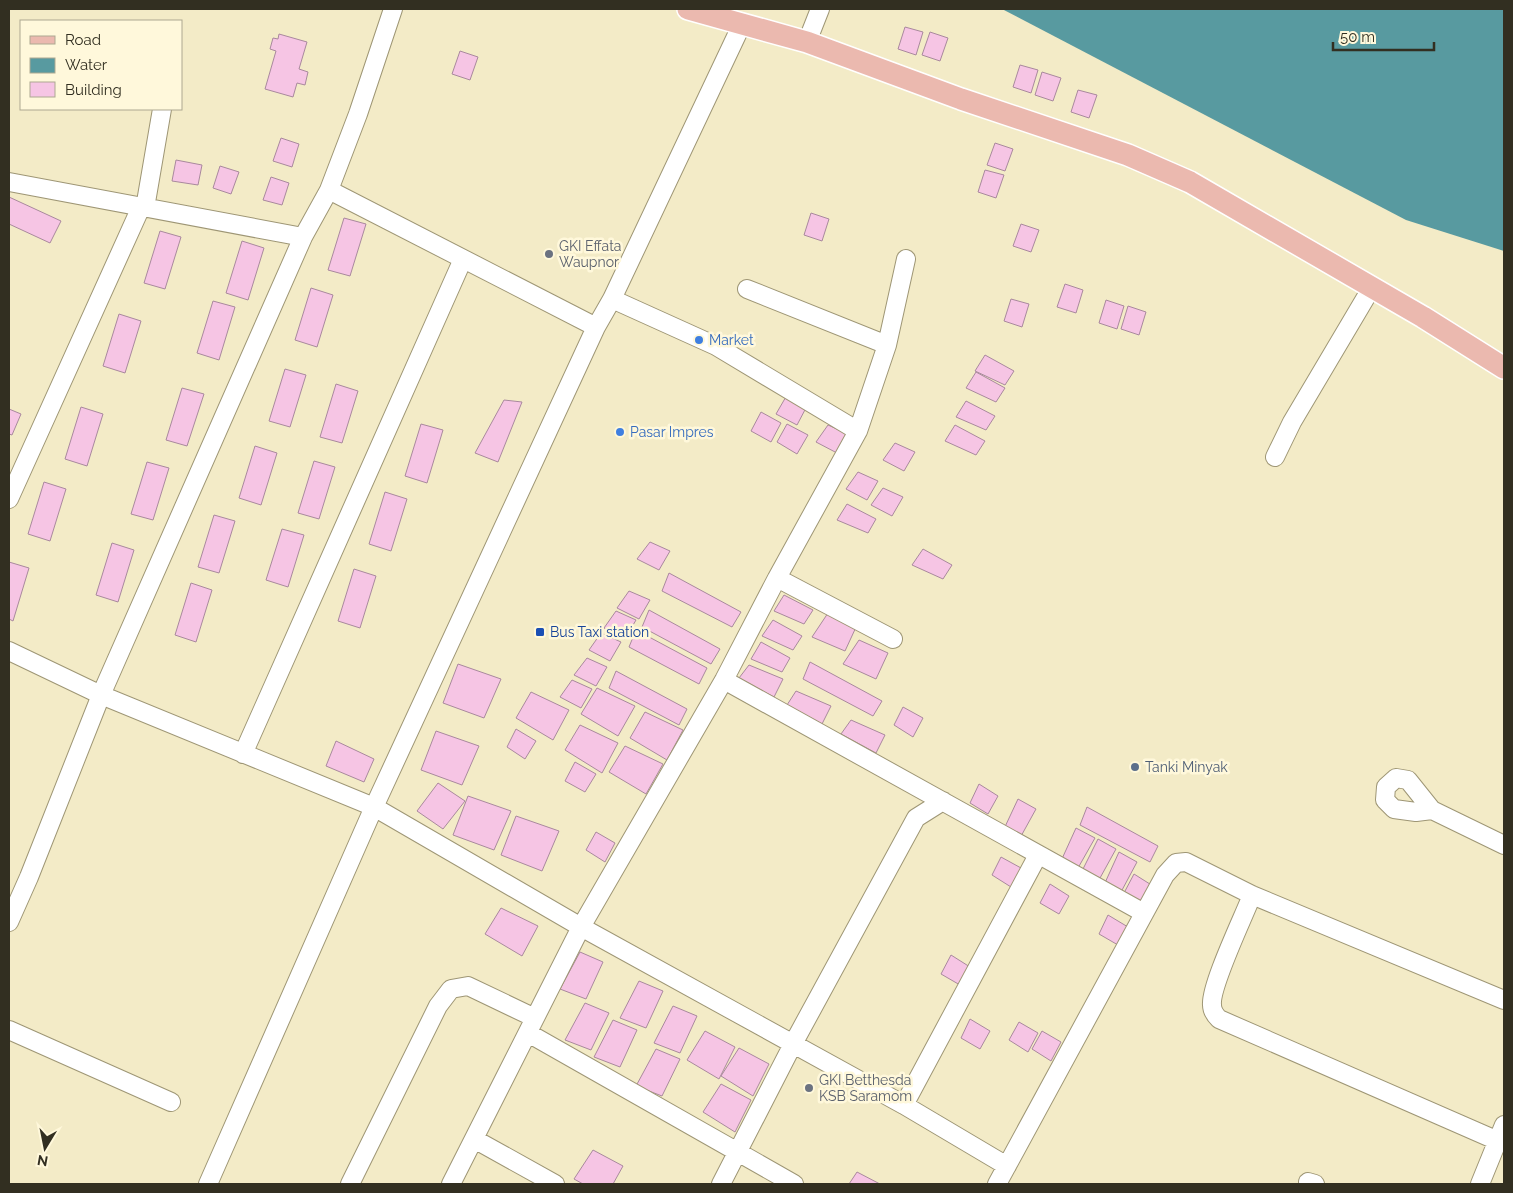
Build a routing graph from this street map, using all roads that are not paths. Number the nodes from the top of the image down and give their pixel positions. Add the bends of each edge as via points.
1 (393, 9) edge
2 (688, 9) edge
3 (820, 9) edge
4 (742, 24) junction
5 (808, 42) junction
6 (162, 110) edge
7 (9, 182) edge
8 (329, 190) junction
9 (143, 207) junction
10 (304, 237) junction
11 (463, 259) junction
12 (906, 259) dead end
13 (1372, 287) junction
14 (747, 289) dead end
15 (612, 299) junction
16 (596, 327) junction
17 (887, 345) junction
18 (1504, 368) edge
19 (858, 431) junction
20 (1275, 457) dead end
21 (9, 499) edge
22 (777, 578) junction
23 (893, 639) dead end
24 (9, 651) edge
25 (724, 680) junction
26 (102, 696) junction
27 (243, 754) junction
28 (914, 786) junction
29 (943, 801) junction
30 (374, 807) junction
31 (1432, 810) dead end
32 (916, 818) junction
33 (1504, 846) edge
34 (1038, 855) junction
35 (1252, 894) junction
36 (11, 913) edge
37 (1144, 914) junction
38 (581, 927) junction
39 (1504, 1000) edge
40 (531, 1025) junction
41 (9, 1030) edge
42 (794, 1044) junction
43 (171, 1102) dead end
44 (904, 1105) junction
45 (1501, 1133) edge
46 (474, 1139) junction
47 (737, 1152) junction
48 (1007, 1166) junction
49 (208, 1184) edge
50 (350, 1184) edge
51 (451, 1184) edge
52 (555, 1184) edge
53 (721, 1184) edge
54 (794, 1184) edge
55 (997, 1184) edge
56 (1480, 1184) edge

1 - 8 street
2 - 4 main road
3 - 5 street
4 - 5 main road
4 - 15 street
5 - 13 main road via 961,99 1128,154 1190,182
6 - 9 street
7 - 9 street
8 - 10 street
8 - 11 street
9 - 10 street
9 - 21 street
10 - 26 street
11 - 16 street
11 - 27 street
12 - 17 street
13 - 18 main road
13 - 20 street via 1292,422
14 - 17 street
15 - 16 street
15 - 19 street via 716,346
16 - 30 street
17 - 19 street
19 - 22 street
22 - 23 street
22 - 25 street
24 - 26 street
25 - 28 street
25 - 38 street
26 - 27 street
26 - 36 street
27 - 30 street
28 - 29 street
28 - 32 street
29 - 32 street
29 - 34 street
30 - 38 street
30 - 49 street
31 - 33 street
32 - 42 street
34 - 37 street
34 - 44 street
35 - 37 street via 1180,862 1165,875
35 - 39 street
35 - 45 street via 1212,999 1214,1013 1219,1019
37 - 48 street
38 - 40 street
38 - 42 street
40 - 46 street
40 - 47 street
40 - 50 street via 468,986 451,989 438,1006
41 - 43 street
42 - 44 street
42 - 47 street
44 - 48 street
45 - 56 street
46 - 51 street
46 - 52 street
47 - 53 street
47 - 54 street
48 - 55 street

